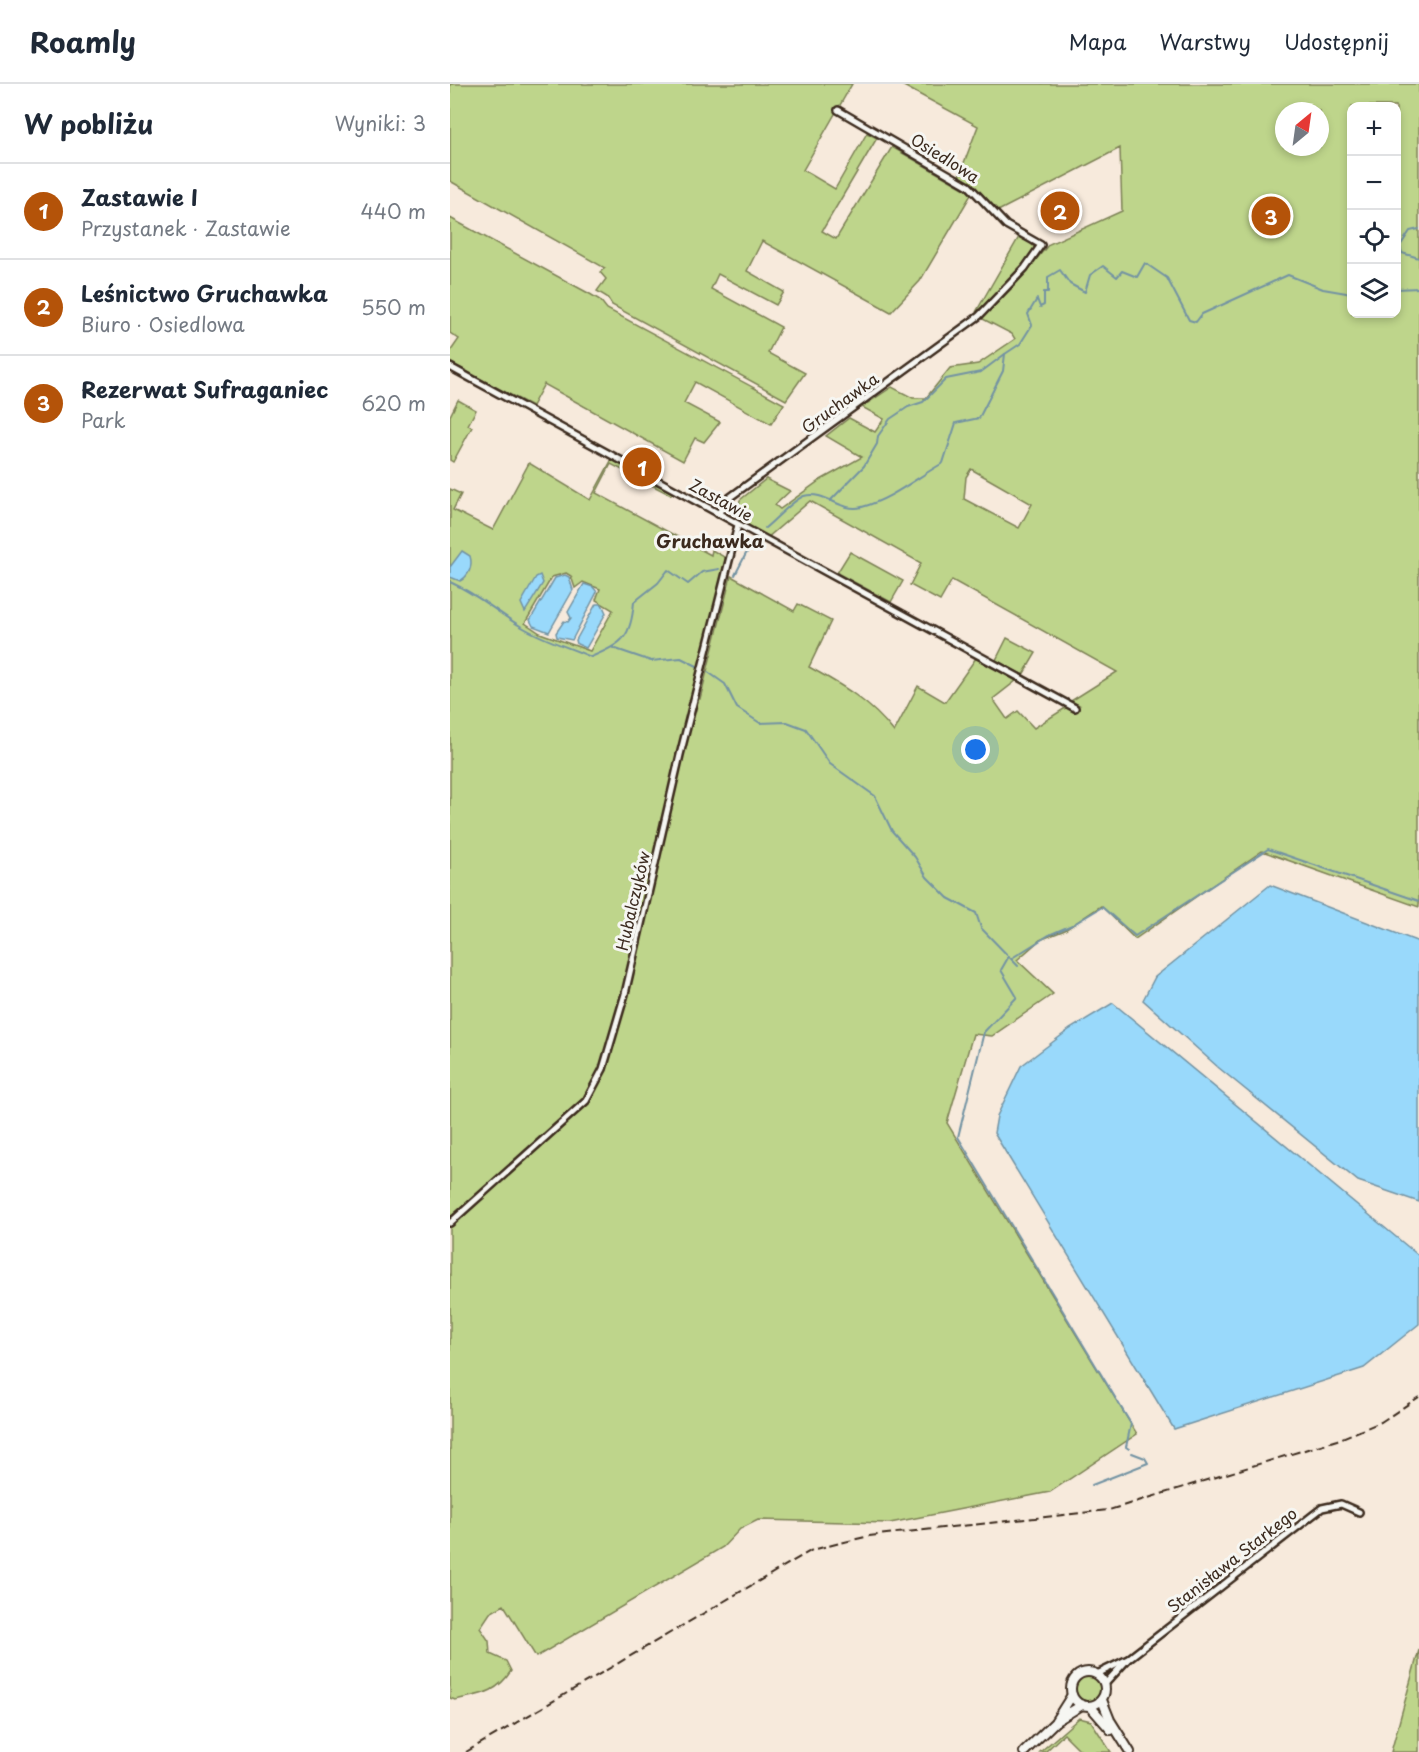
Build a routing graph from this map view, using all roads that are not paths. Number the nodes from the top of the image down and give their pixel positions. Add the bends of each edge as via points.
1 (838, 110) dead end
2 (979, 316) joint
3 (450, 367) edge
4 (718, 514) junction
5 (738, 525) junction
6 (1075, 708) dead end
7 (450, 1223) edge
8 (1359, 1512) dead end
9 (1128, 1659) junction
10 (1097, 1674) junction
11 (1105, 1684) junction
12 (1072, 1695) junction
13 (1102, 1700) junction
14 (1086, 1705) junction
15 (1055, 1722) junction
16 (1024, 1752) edge
17 (1124, 1752) edge
18 (1130, 1752) edge

1 - 2 street, Osiedlowa via 969,186 1006,225 1041,245 1025,268
2 - 4 street, Gruchawka via 729,498
3 - 4 street, Zastawie
4 - 5 street, Zastawie
5 - 6 street, Zastawie
5 - 7 street, Hubalczyków via 626,994 603,1069 586,1101
8 - 9 street, Stanisława Starkego via 1341,1504 1322,1508
9 - 10 street
9 - 11 street
10 - 11 street
10 - 12 street via 1078,1675 1072,1682
11 - 13 street
12 - 14 street
12 - 15 street
13 - 14 street
13 - 18 street
14 - 15 street
14 - 17 street via 1096,1710
15 - 16 street

